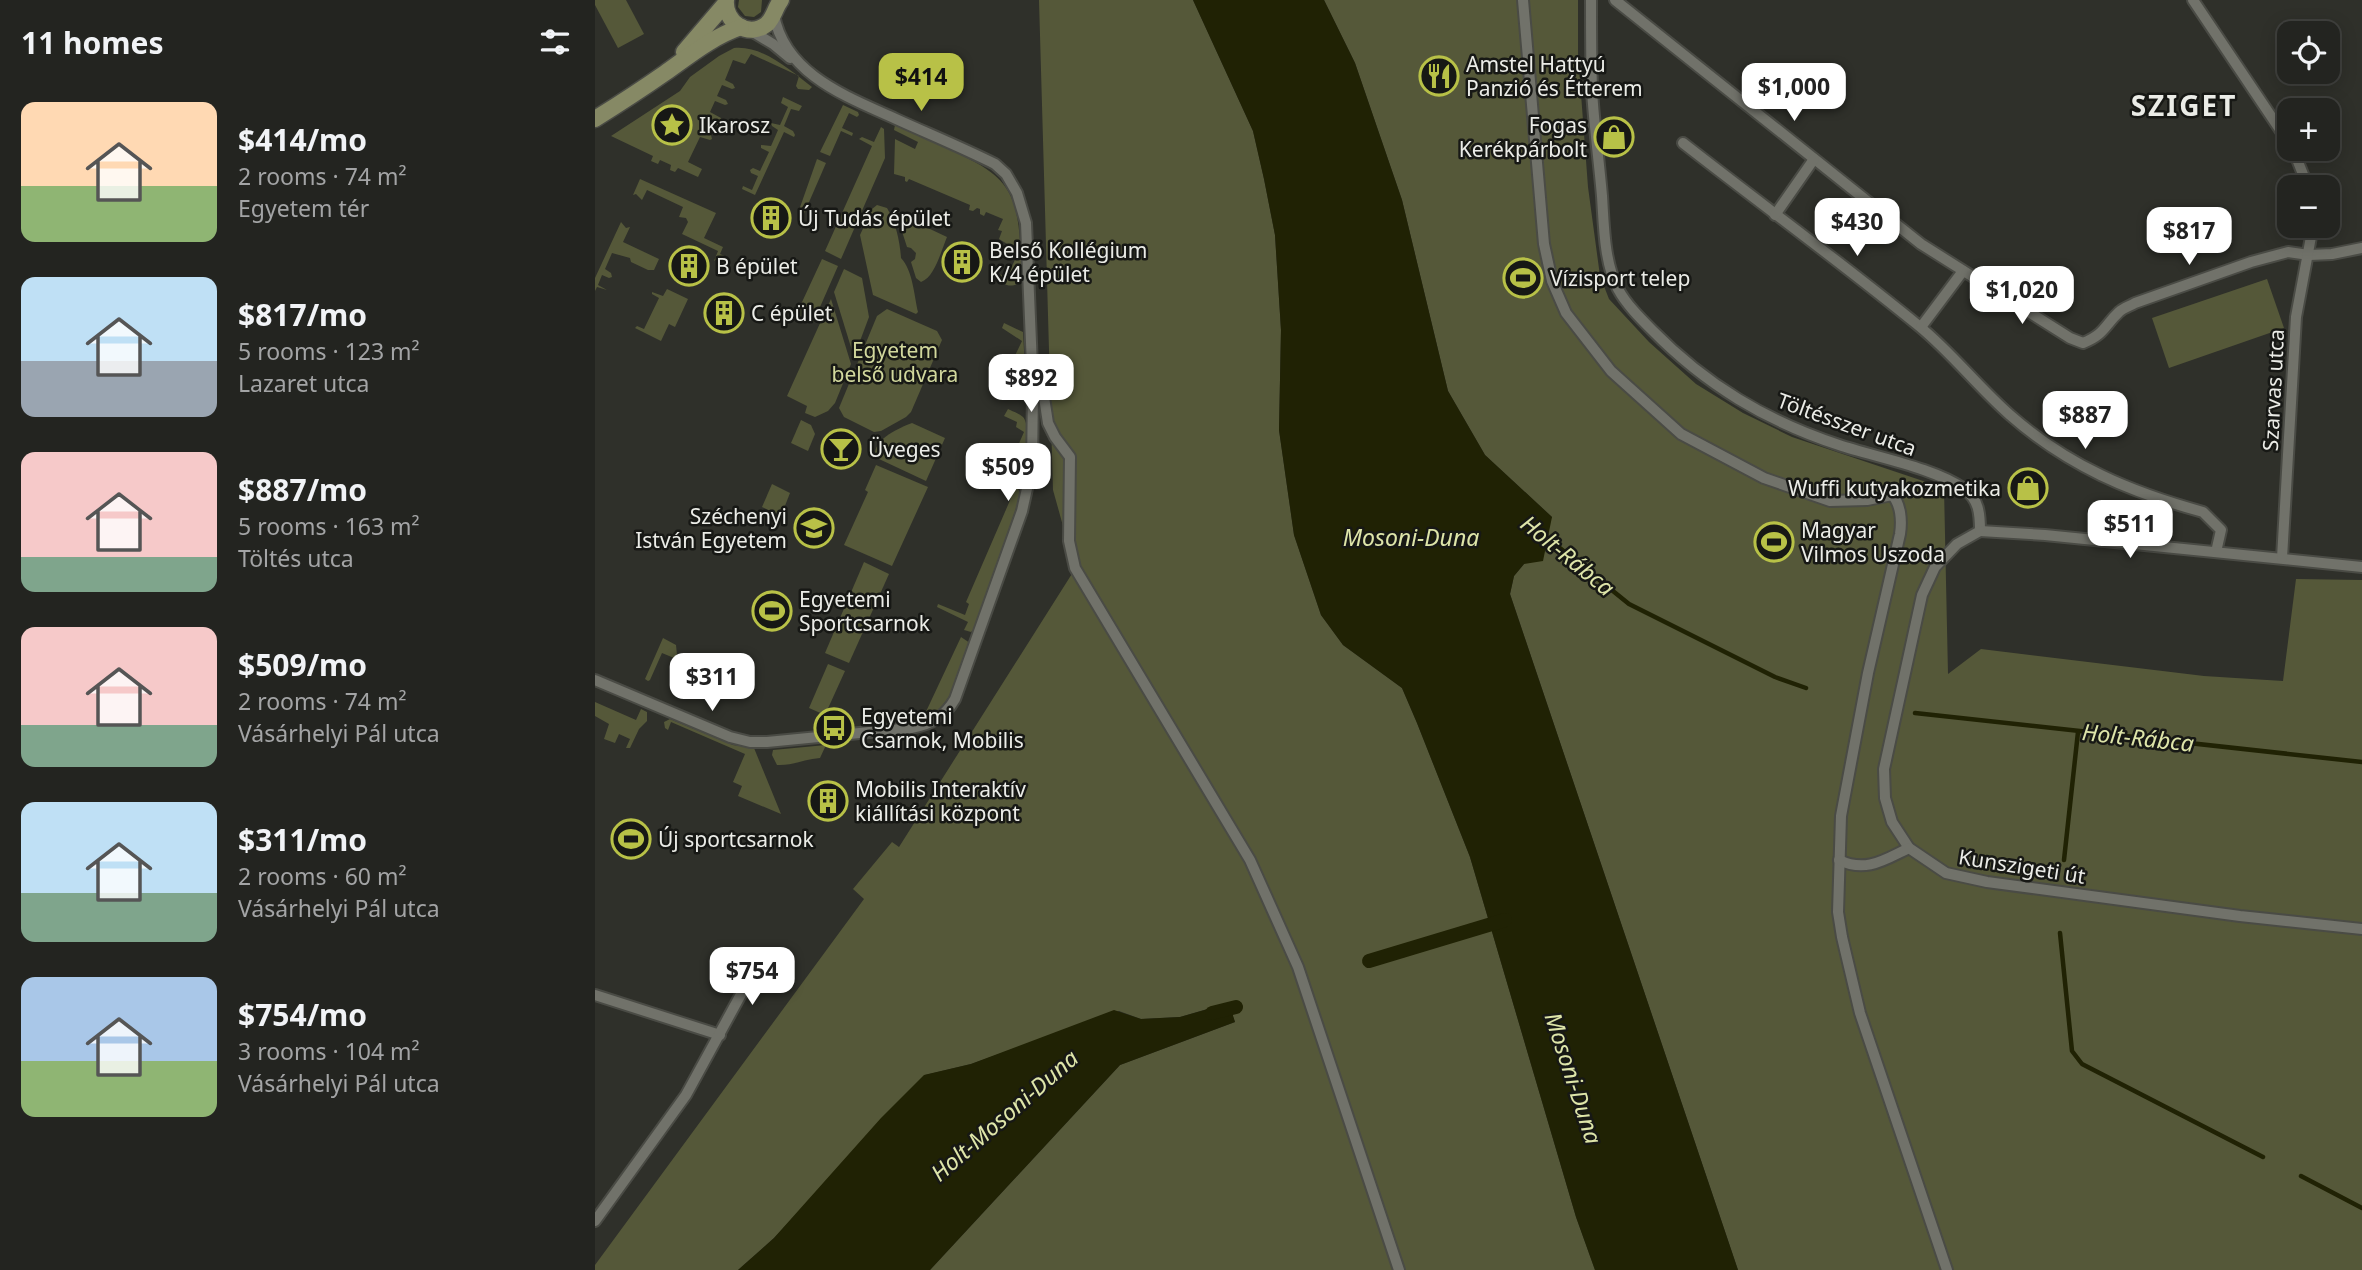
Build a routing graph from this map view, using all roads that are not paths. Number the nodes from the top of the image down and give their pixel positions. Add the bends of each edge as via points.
1 (1523, 0) edge
2 (1591, 0) edge
3 (1615, 0) edge
4 (2193, 0) edge
5 (726, 2) edge
6 (777, 5) edge
7 (744, 28) junction
8 (806, 70) junction
9 (667, 72) junction
10 (595, 119) edge
11 (2277, 125) edge
12 (1683, 143) dead end
13 (1814, 159) junction
14 (1775, 215) junction
15 (2311, 238) edge
16 (2362, 248) edge
17 (2309, 255) junction
18 (1963, 271) junction
19 (1921, 327) junction
20 (1031, 351) junction
21 (1980, 531) junction
22 (2216, 552) junction
23 (2282, 558) junction
24 (2362, 567) edge
25 (595, 680) edge
26 (1909, 848) junction
27 (1839, 860) junction
28 (2362, 929) edge
29 (757, 965) dead end
30 (595, 995) edge
31 (720, 1035) junction
32 (595, 1221) edge
33 (1399, 1270) edge
34 (1947, 1270) edge

1 - 27 street via 1543,244 1566,313 1611,371 1681,434 1764,478 1831,501 1892,495 1896,500 1901,534 1856,731 1841,816
2 - 21 street, Töltésszer utca via 1592,90 1606,239 1619,292 1669,347 1707,380 1749,407 1792,428 1962,488 1973,497 1980,513
3 - 13 street
4 - 11 street
5 - 7 street via 729,18
5 - 9 street
6 - 7 street via 763,26
6 - 8 street via 777,27
7 - 8 street
7 - 9 street via 717,37
8 - 20 street via 841,93 995,164 1010,180 1026,223
9 - 10 street
12 - 14 street
13 - 14 street
13 - 18 street via 1921,244
14 - 19 street
15 - 17 street, Szarvas utca
16 - 17 street
17 - 18 street via 2288,252 2135,303 2083,343
17 - 23 street, Szarvas utca via 2296,317
18 - 19 street
19 - 22 street via 2043,443 2130,490 2213,520 2221,530
20 - 25 street via 1031,474 955,699 944,714 911,728 767,742 740,740
20 - 33 street via 1041,378 1048,423 1070,457 1069,541 1075,569 1250,860 1298,967
21 - 22 street
21 - 26 street, Kunszigeti út via 1958,544 1935,568 1923,595 1906,666 1884,769 1888,810
22 - 23 street
23 - 24 street
26 - 27 street via 1864,866
26 - 28 street, Kunszigeti út via 1946,873 1987,882
27 - 34 street via 1838,912 1860,1013
29 - 31 street
30 - 31 street
31 - 32 street via 686,1095

